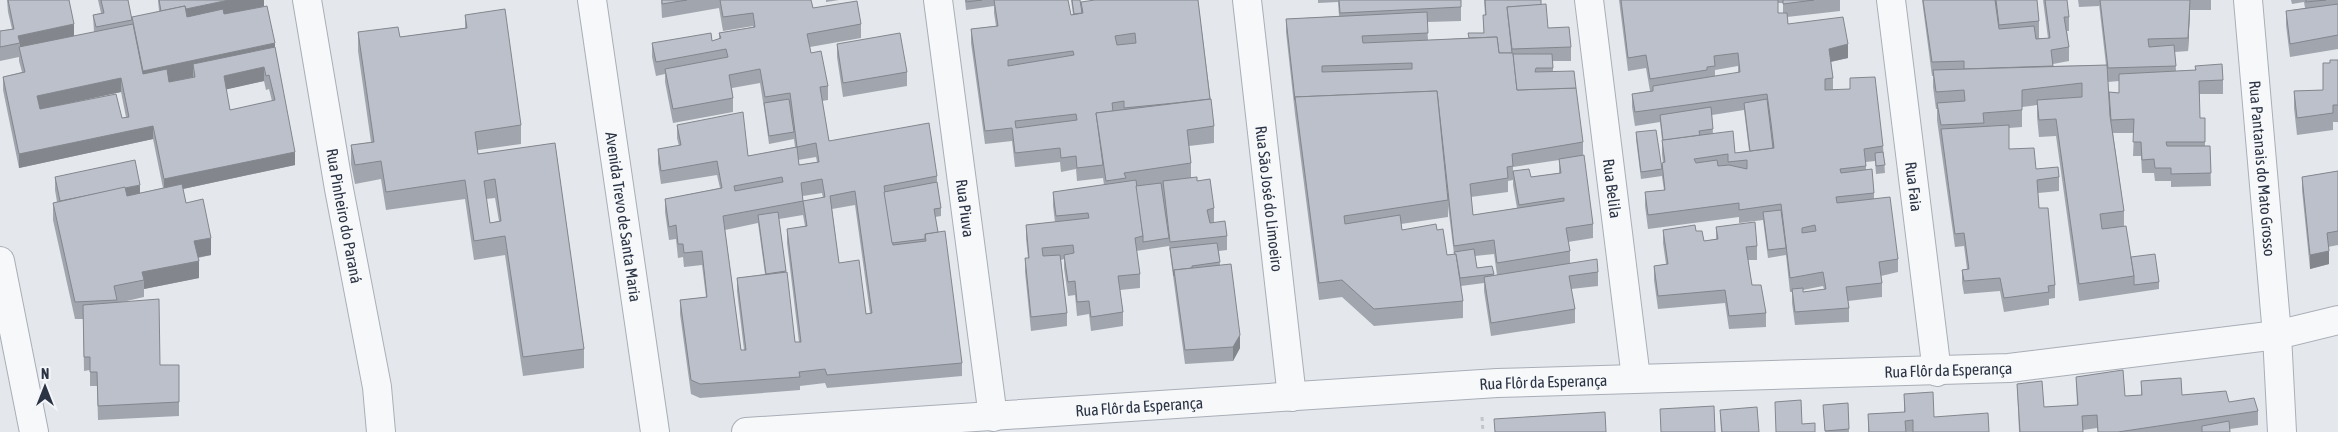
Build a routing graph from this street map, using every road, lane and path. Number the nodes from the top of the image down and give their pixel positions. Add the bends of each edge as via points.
1 (307, 0) edge
2 (592, 0) edge
3 (938, 0) edge
4 (1247, 0) edge
5 (1589, 0) edge
6 (1891, 0) edge
7 (2248, 0) edge
8 (0, 261) edge
9 (2338, 320) edge
10 (2277, 335) junction
11 (1937, 372) junction
12 (1636, 378) junction
13 (1292, 397) junction
14 (993, 417) junction
15 (34, 432) edge
16 (381, 432) edge
17 (655, 432) edge
18 (746, 432) edge
19 (2282, 432) edge

1 - 16 street, Rua Pinheiro do Paraná via 377,387
2 - 17 street, Avenida Trevo de Santa Maria
3 - 14 street, Rua Piuva
4 - 13 street, Rua São José do Limoeiro
5 - 12 street, Rua Belila
6 - 11 street, Rua Faia
7 - 10 street, Rua Pantanais do Mato Grosso
8 - 15 street
9 - 10 street, Rua Flôr da Esperança
10 - 11 street, Rua Flôr da Esperança via 2009,368
10 - 19 street, Rua Pantanais do Mato Grosso
11 - 12 street, Rua Flôr da Esperança
12 - 13 street, Rua Flôr da Esperança via 1497,383
13 - 14 street, Rua Flôr da Esperança
14 - 18 street, Rua Flôr da Esperança

